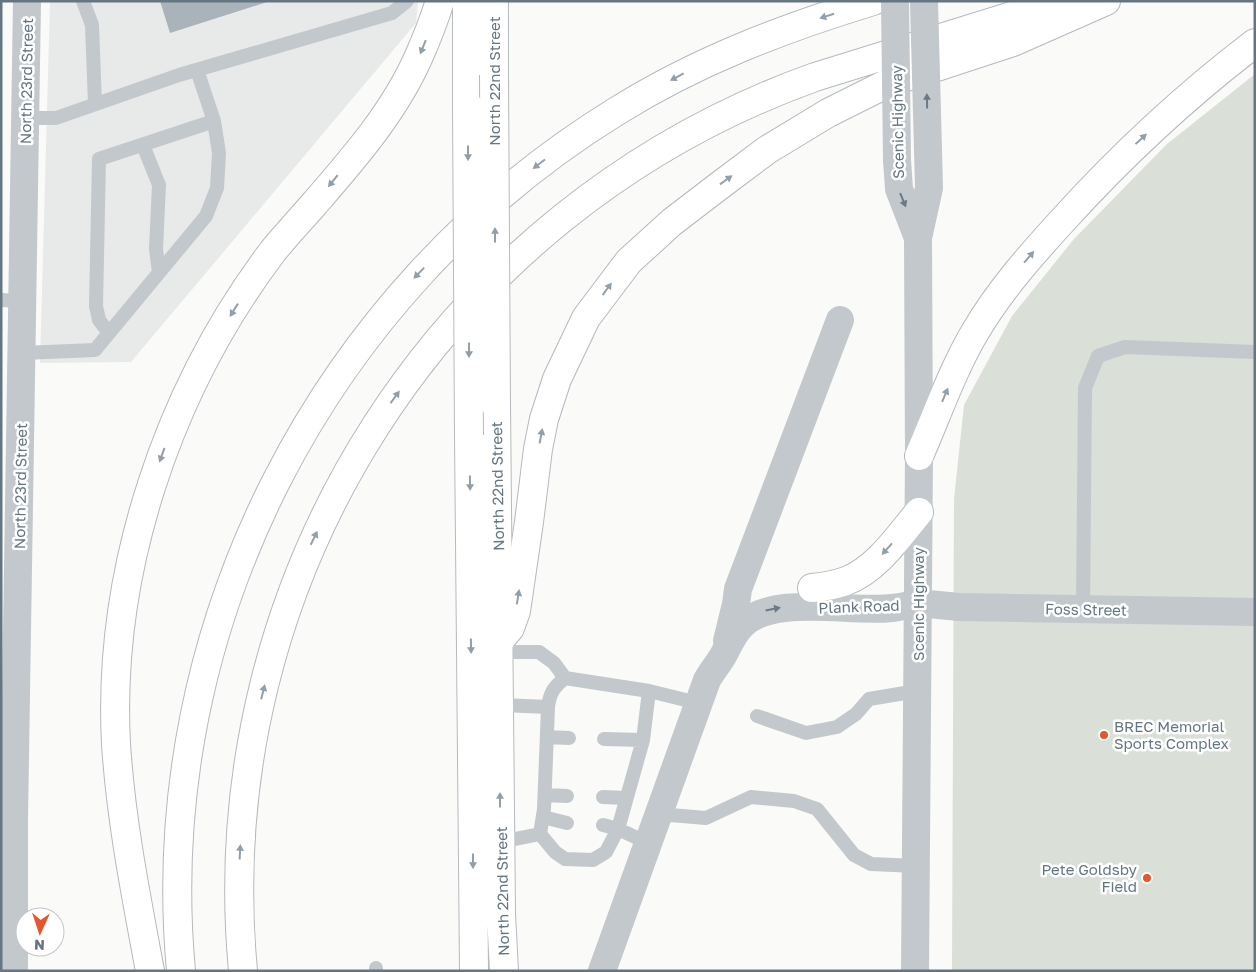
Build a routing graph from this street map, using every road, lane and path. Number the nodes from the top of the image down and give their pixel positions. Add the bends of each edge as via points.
1 (27, 1) edge
2 (83, 1) edge
3 (407, 1) edge
4 (440, 1) edge
5 (467, 1) edge
6 (494, 1) edge
7 (873, 1) edge
8 (894, 1) edge
9 (924, 1) edge
10 (1060, 1) edge
11 (1106, 1) edge
12 (1255, 43) edge
13 (197, 70) junction
14 (95, 104) junction
15 (25, 118) junction
16 (214, 122) junction
17 (143, 145) junction
18 (918, 238) junction
19 (159, 272) junction
20 (12, 300) edge
21 (840, 320) dead end
22 (109, 333) junction
23 (22, 352) junction
24 (1255, 352) edge
25 (919, 456) junction
26 (919, 512) junction
27 (812, 588) junction
28 (918, 603) junction
29 (736, 604) junction
30 (1083, 609) junction
31 (1255, 612) edge
32 (499, 646) junction
33 (724, 654) junction
34 (9, 677) edge
35 (565, 678) junction
36 (649, 691) junction
37 (917, 691) junction
38 (702, 692) junction
39 (499, 705) junction
40 (548, 707) junction
41 (758, 716) dead end
42 (547, 737) junction
43 (569, 738) dead end
44 (604, 739) dead end
45 (643, 740) junction
46 (545, 795) junction
47 (567, 796) dead end
48 (603, 797) dead end
49 (626, 798) junction
50 (658, 814) junction
51 (542, 817) junction
52 (567, 823) dead end
53 (603, 825) dead end
54 (618, 829) junction
55 (540, 834) junction
56 (500, 842) junction
57 (648, 843) junction
58 (916, 866) junction
59 (14, 971) edge
60 (150, 971) edge
61 (182, 971) edge
62 (243, 971) edge
63 (474, 971) edge
64 (504, 971) edge
65 (602, 971) edge
66 (915, 971) edge

1 - 15 street, North 23rd Street
2 - 14 lane via 92,25
3 - 13 lane via 392,13
4 -> 60 main road via 419,58 388,111 339,175 273,251 210,349 164,449 142,519 121,622 116,713 126,841
5 -> 63 main road, North 22nd Street, bridge
32 -> 6 main road, North 22nd Street, bridge
7 -> 61 main road via 800,24 728,52 617,110 530,171 484,210 415,277 381,317 298,440 250,537 218,619 191,739 183,794 177,889
8 -> 18 street, Scenic Highway, bridge via 899,189
18 -> 9 street, Scenic Highway, bridge via 929,188
62 -> 10 main road via 239,898 244,788 252,737 272,657 294,586 339,486 388,406 434,346 482,291 556,223 611,181 696,129 806,80
32 -> 11 main road via 516,611 538,449 556,379 586,318 629,261 718,186 767,150 828,113 888,83 1013,42
25 -> 12 main road via 961,359 1014,274 1131,148
13 - 14 lane
13 - 16 lane
14 - 15 lane via 56,118
15 - 20 street, North 23rd Street
16 - 17 lane
16 - 19 lane via 219,154 217,188 206,216
17 - 19 lane via 159,185 156,249
17 - 22 lane via 99,159 96,306 98,320
18 - 25 street, Scenic Highway
19 - 22 lane
20 - 23 street, North 23rd Street
21 - 29 street, Plank Road via 738,589
22 - 23 lane via 95,350
23 - 34 street, North 23rd Street
24 - 30 lane via 1126,347 1098,356 1084,388
25 - 26 street, Scenic Highway
26 -> 27 main road via 882,555 860,574 833,585
26 - 28 street, Scenic Highway
27 - 28 street, Plank Road via 891,590
27 - 29 street, Plank Road via 779,589
28 - 30 street, Foss Street via 959,607
33 -> 28 street, Plank Road via 743,624 770,610 891,608
28 - 37 street, Scenic Highway
29 - 33 street, Plank Road
29 - 38 street, Plank Road via 722,620 709,649
30 - 31 street, Foss Street
32 - 35 lane via 539,652 554,663
32 - 39 main road, North 22nd Street
33 - 38 street, Plank Road
34 - 59 street, North 23rd Street
35 - 36 lane
35 - 40 lane via 550,692
36 - 38 lane
36 - 45 lane
37 - 41 lane via 869,699 856,714 837,727 806,733
37 - 58 street, Scenic Highway
38 - 50 street, Plank Road
39 - 40 lane
56 -> 39 main road, North 22nd Street
40 - 42 lane
42 - 43 lane
42 - 46 lane
44 - 45 lane
45 - 49 lane
46 - 47 lane
46 - 51 lane
48 - 49 lane
49 - 54 lane
50 - 57 street, Plank Road
50 - 58 lane via 706,818 751,797 794,801 817,810 854,855 871,864
51 - 52 lane
51 - 55 lane
53 - 54 lane
54 - 55 lane via 606,852 593,860 565,859
54 - 57 lane
55 - 56 lane
56 - 64 main road, North 22nd Street
57 - 65 street, Plank Road
58 - 66 street, Scenic Highway

